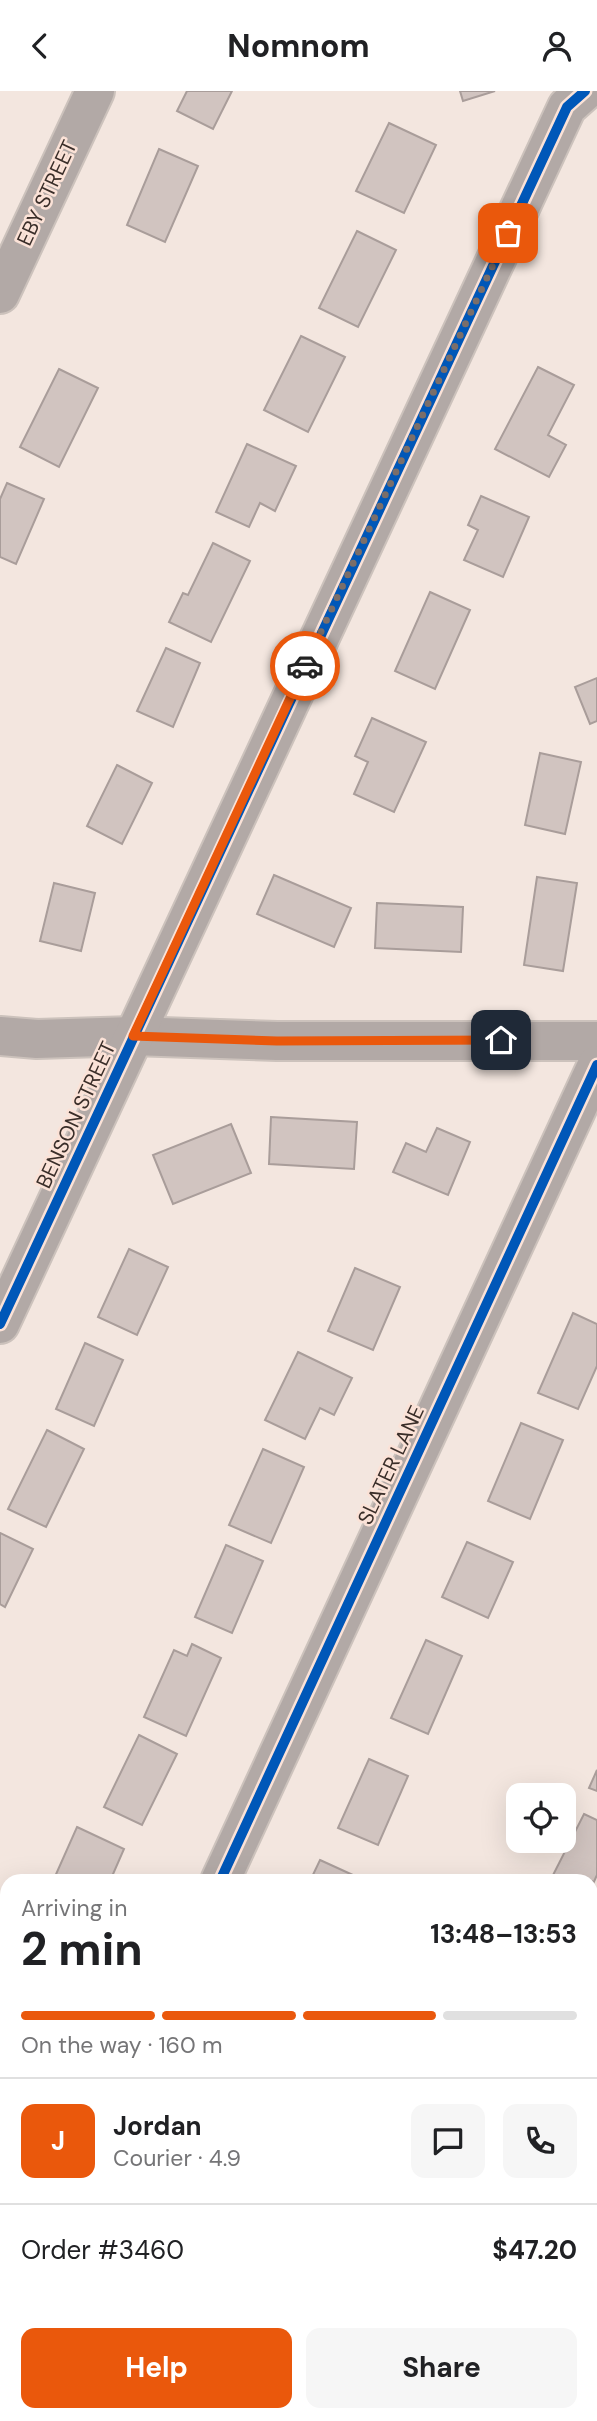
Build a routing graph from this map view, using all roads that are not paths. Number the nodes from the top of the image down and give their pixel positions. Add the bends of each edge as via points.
1 (95, 91) edge
2 (585, 91) edge
3 (0, 294) edge
4 (0, 1036) edge
5 (133, 1036) junction
6 (597, 1041) edge
7 (597, 1065) edge
8 (0, 1324) edge
9 (223, 1874) edge

1 - 3 street, EBY STREET
2 - 5 street, BENSON STREET via 567,107
4 - 5 street
5 - 6 street
5 - 8 street, BENSON STREET
7 - 9 street, SLATER LANE

